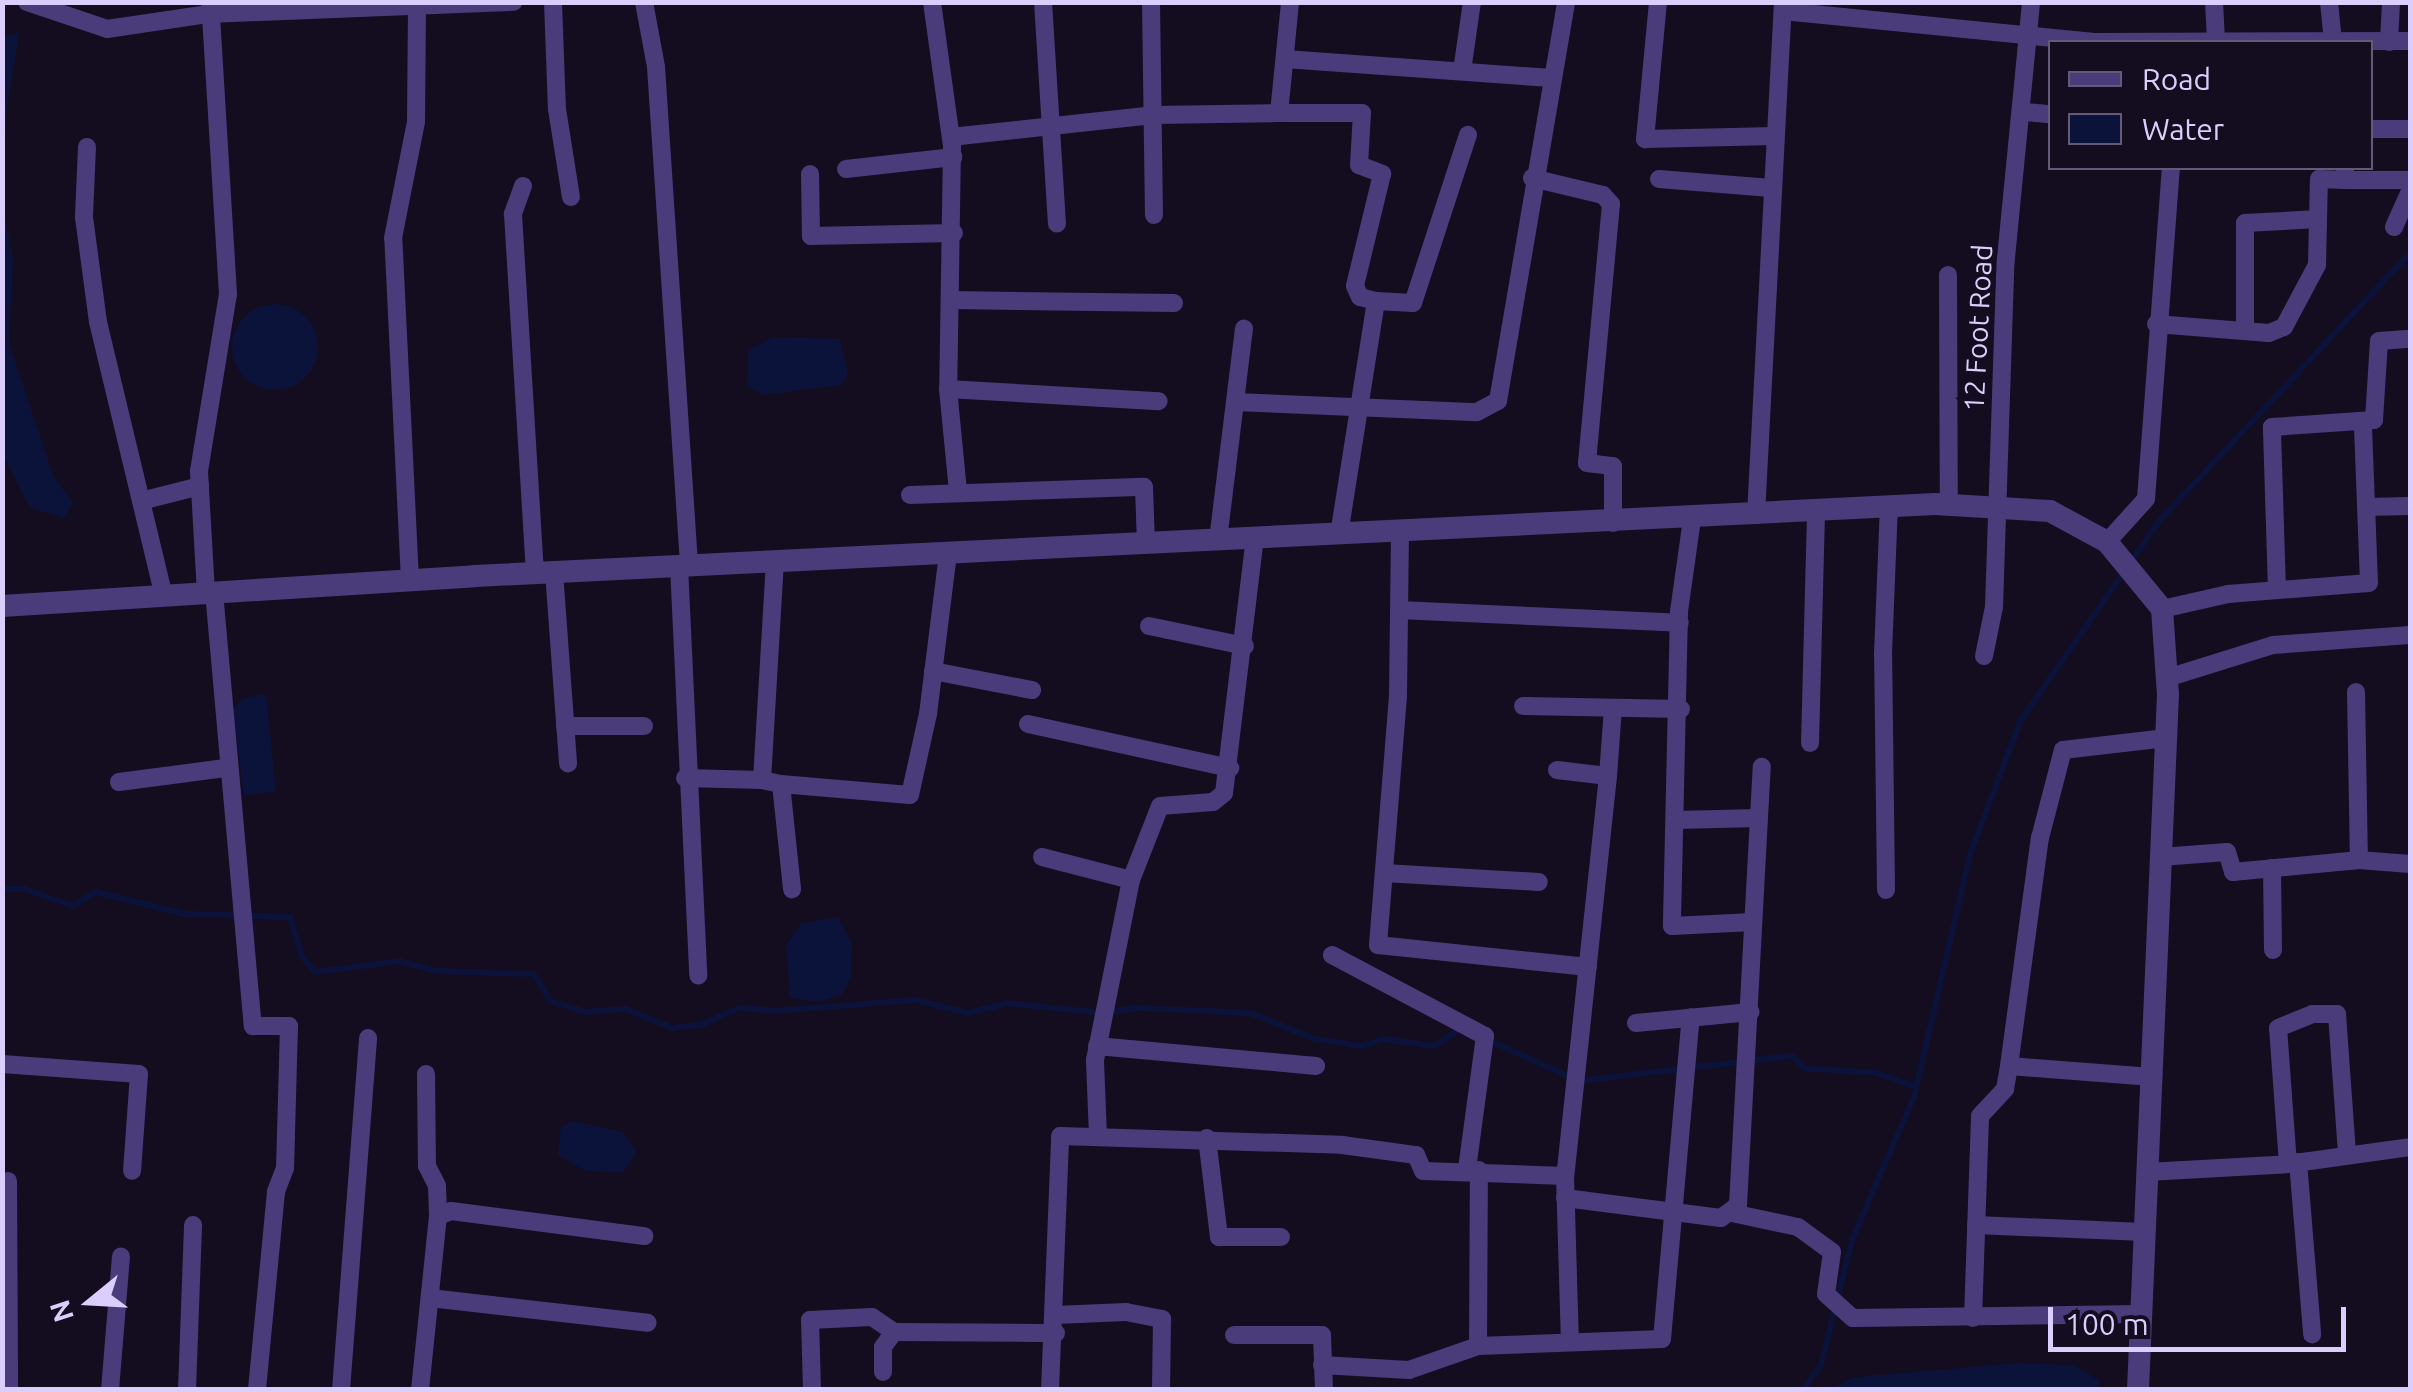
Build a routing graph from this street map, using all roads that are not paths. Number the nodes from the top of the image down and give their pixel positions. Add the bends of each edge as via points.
1 (27, 2) edge
2 (514, 2) edge
3 (553, 2) edge
4 (644, 2) edge
5 (932, 2) edge
6 (1042, 2) edge
7 (1151, 2) edge
8 (1290, 2) edge
9 (1472, 2) edge
10 (1566, 2) edge
11 (1658, 2) edge
12 (2031, 2) edge
13 (2214, 2) edge
14 (2330, 2) edge
15 (2391, 2) edge
16 (466, 4) edge
17 (405, 6) edge
18 (1783, 7) edge
19 (209, 8) edge
20 (2029, 36) junction
21 (2126, 40) edge
22 (2216, 40) edge
23 (2333, 40) edge
24 (2410, 41) edge
25 (2373, 42) edge
26 (2390, 42) junction
27 (1285, 59) junction
28 (1462, 71) junction
29 (1551, 78) junction
30 (2025, 112) junction
31 (1279, 113) junction
32 (1153, 114) junction
33 (2048, 114) edge
34 (1047, 126) junction
35 (2373, 129) edge
36 (2410, 129) edge
37 (1468, 135) dead end
38 (1774, 136) junction
39 (951, 137) junction
40 (87, 147) dead end
41 (953, 157) junction
42 (846, 169) dead end
43 (2171, 170) edge
44 (810, 174) dead end
45 (2345, 174) edge
46 (1532, 178) junction
47 (1659, 179) dead end
48 (2410, 180) edge
49 (523, 186) dead end
50 (1771, 188) junction
51 (2410, 192) edge
52 (571, 197) dead end
53 (1154, 216) dead end
54 (2318, 220) junction
55 (1057, 224) dead end
56 (2394, 227) dead end
57 (954, 233) junction
58 (1948, 275) dead end
59 (952, 300) junction
60 (1376, 301) junction
61 (1174, 302) dead end
62 (2156, 324) junction
63 (1244, 329) dead end
64 (2245, 330) junction
65 (2410, 338) edge
66 (948, 390) junction
67 (1159, 400) dead end
68 (1235, 402) junction
69 (1354, 410) junction
70 (2364, 425) junction
71 (200, 486) junction
72 (958, 491) junction
73 (910, 495) dead end
74 (142, 500) junction
75 (1949, 505) junction
76 (2366, 506) junction
77 (2410, 506) edge
78 (1890, 507) junction
79 (1999, 508) junction
80 (1816, 511) junction
81 (1756, 515) junction
82 (1692, 519) junction
83 (1613, 523) junction
84 (1400, 532) junction
85 (1339, 534) junction
86 (1255, 538) junction
87 (1218, 540) junction
88 (1146, 543) junction
89 (948, 553) junction
90 (2118, 557) junction
91 (775, 561) junction
92 (684, 566) junction
93 (544, 572) junction
94 (410, 580) junction
95 (2277, 590) junction
96 (210, 593) junction
97 (164, 596) junction
98 (2, 606) edge
99 (2162, 609) junction
100 (1399, 610) junction
101 (1680, 624) junction
102 (1148, 626) dead end
103 (2410, 635) edge
104 (1246, 646) junction
105 (1984, 656) dead end
106 (934, 671) junction
107 (2166, 678) junction
108 (1032, 690) dead end
109 (2356, 692) dead end
110 (1524, 706) dead end
111 (1613, 708) junction
112 (1681, 708) junction
113 (1028, 724) dead end
114 (565, 726) junction
115 (644, 726) dead end
116 (2166, 738) junction
117 (1810, 743) dead end
118 (568, 763) dead end
119 (1762, 766) dead end
120 (225, 768) junction
121 (1230, 768) junction
122 (1557, 770) dead end
123 (1608, 776) junction
124 (685, 778) junction
125 (119, 782) dead end
126 (772, 782) junction
127 (1759, 818) junction
128 (1676, 820) junction
129 (1042, 857) dead end
130 (2161, 857) junction
131 (2360, 860) junction
132 (2410, 864) edge
133 (2272, 868) junction
134 (1384, 873) junction
135 (1131, 880) junction
136 (1539, 882) dead end
137 (792, 889) dead end
138 (1886, 890) dead end
139 (1753, 922) junction
140 (2273, 950) dead end
141 (1332, 956) dead end
142 (1588, 967) junction
143 (698, 976) dead end
144 (1750, 1012) junction
145 (1691, 1018) junction
146 (1636, 1022) dead end
147 (368, 1038) dead end
148 (1097, 1046) junction
149 (2, 1064) edge
150 (1316, 1066) dead end
151 (2009, 1066) junction
152 (426, 1074) dead end
153 (2152, 1077) junction
154 (1098, 1136) junction
155 (1207, 1138) junction
156 (2410, 1147) edge
157 (2347, 1155) junction
158 (2293, 1164) junction
159 (1473, 1170) junction
160 (132, 1172) dead end
161 (2147, 1172) junction
162 (1565, 1176) junction
163 (8, 1180) dead end
164 (1564, 1198) junction
165 (1673, 1213) junction
166 (1732, 1213) junction
167 (438, 1216) junction
168 (193, 1225) dead end
169 (1976, 1225) junction
170 (2144, 1232) junction
171 (644, 1236) dead end
172 (1282, 1237) dead end
173 (120, 1256) dead end
174 (430, 1298) junction
175 (2140, 1314) junction
176 (1973, 1318) junction
177 (648, 1323) dead end
178 (1056, 1324) junction
179 (894, 1332) junction
180 (2312, 1334) dead end
181 (1234, 1335) dead end
182 (1570, 1340) junction
183 (1478, 1346) junction
184 (1322, 1365) junction
185 (883, 1372) dead end
186 (10, 1390) edge
187 (110, 1390) edge
188 (187, 1390) edge
189 (256, 1390) edge
190 (341, 1390) edge
191 (420, 1390) edge
192 (812, 1390) edge
193 (1050, 1390) edge
194 (1161, 1390) edge
195 (1324, 1390) edge
196 (2138, 1390) edge

1 - 19 street via 106,29
2 - 16 street
3 - 52 street via 557,109
4 - 92 street via 656,67
5 - 39 street
6 - 34 street
7 - 32 street
8 - 27 street
9 - 28 street
10 - 29 street
11 - 38 street via 1645,139
12 - 20 street, 12 Foot Road
13 - 22 street
14 - 23 street
15 - 26 street
16 - 17 street
17 - 19 street
17 - 94 street via 416,122 393,238
18 - 20 street
18 - 38 street
19 - 71 street via 228,294 217,385 204,414
20 - 21 street
20 - 30 street, 12 Foot Road
24 - 26 street
25 - 26 street
27 - 28 street
27 - 31 street
28 - 29 street
29 - 46 street
30 - 33 street
30 - 79 street, 12 Foot Road via 2005,268
31 - 32 street
31 - 60 street via 1365,115 1359,165 1382,177 1356,286 1360,297
32 - 34 street
32 - 53 street
34 - 39 street
34 - 55 street
35 - 36 street
37 - 60 street via 1413,303
38 - 50 street
39 - 41 street
40 - 74 street via 84,218 98,322
41 - 42 street
41 - 57 street
43 - 62 street
44 - 57 street via 812,236
45 - 48 street
45 - 54 street via 2319,179
46 - 69 street via 1498,401 1477,412
46 - 83 street via 1603,195 1611,204 1587,463 1614,466
47 - 50 street
49 - 93 street via 513,214
50 - 81 street
51 - 56 street
54 - 64 street via 2317,265 2308,292 2284,327
54 - 64 street via 2246,223
57 - 59 street
58 - 75 street
59 - 61 street
59 - 66 street
60 - 69 street
62 - 64 street
62 - 90 street via 2146,499
63 - 68 street
65 - 70 street via 2380,341 2374,420
66 - 67 street
66 - 72 street
68 - 69 street
68 - 87 street
69 - 85 street
70 - 76 street
70 - 95 street via 2272,427
71 - 74 street
71 - 96 street
72 - 73 street
72 - 88 street via 1144,487
74 - 97 street
75 - 78 street
75 - 79 street
76 - 77 street
76 - 95 street via 2369,583
78 - 80 street
78 - 138 street via 1883,654
79 - 90 street via 2050,511
79 - 105 street, 12 Foot Road
80 - 81 street
80 - 117 street
81 - 82 street
82 - 83 street
82 - 101 street
83 - 84 street
84 - 85 street
84 - 100 street
85 - 86 street
86 - 87 street
86 - 104 street
87 - 88 street
88 - 89 street
89 - 91 street
89 - 106 street
90 - 99 street
91 - 92 street
91 - 126 street
92 - 93 street
92 - 124 street
93 - 94 street
93 - 114 street
94 - 96 street
95 - 99 street
96 - 97 street
96 - 120 street
97 - 98 street
99 - 107 street
100 - 101 street
100 - 134 street
101 - 112 street
102 - 104 street
103 - 107 street via 2274,645
104 - 121 street
106 - 108 street
106 - 126 street via 910,794
107 - 116 street
109 - 131 street
110 - 111 street
111 - 112 street
111 - 123 street
112 - 128 street
113 - 121 street
114 - 115 street
114 - 118 street
116 - 130 street
116 - 151 street via 2063,750 2040,838
119 - 127 street
120 - 125 street
120 - 189 street via 237,832 253,1026 290,1026 285,1168 276,1192
121 - 135 street via 1220,800 1160,806
122 - 123 street
123 - 142 street
124 - 126 street
124 - 143 street
126 - 137 street
127 - 128 street
127 - 139 street
128 - 139 street via 1672,926
129 - 135 street
130 - 133 street via 2227,852 2234,872
130 - 153 street
131 - 132 street
131 - 133 street
133 - 140 street
134 - 136 street
134 - 142 street via 1378,945
135 - 148 street
139 - 144 street
141 - 159 street via 1485,1036
142 - 162 street
144 - 145 street
144 - 166 street via 1738,1204
145 - 146 street
145 - 165 street
147 - 190 street
148 - 150 street
148 - 154 street
149 - 160 street via 139,1074
151 - 153 street
151 - 169 street via 2005,1089 1980,1116
152 - 167 street via 427,1166 437,1186
153 - 161 street
154 - 155 street
154 - 178 street via 1060,1136 1052,1244
155 - 159 street via 1342,1145 1416,1156 1423,1171
155 - 172 street via 1219,1238
156 - 157 street
157 - 158 street
157 - 158 street via 2337,1014 2312,1014 2278,1028
158 - 161 street
158 - 180 street
159 - 162 street
159 - 183 street
161 - 170 street
162 - 164 street
163 - 186 street
164 - 165 street
164 - 182 street
165 - 166 street
165 - 182 street via 1662,1340
166 - 176 street via 1798,1227 1832,1252 1826,1294 1853,1318
167 - 171 street via 451,1210
167 - 174 street
168 - 188 street
169 - 170 street
169 - 176 street
170 - 175 street
173 - 187 street
174 - 177 street
174 - 191 street
175 - 176 street
175 - 196 street
178 - 179 street
178 - 193 street
178 - 194 street via 1126,1312 1162,1319
179 - 185 street via 883,1347
179 - 192 street via 872,1318 810,1320
181 - 184 street via 1322,1335
182 - 183 street
183 - 184 street via 1410,1370
184 - 195 street

